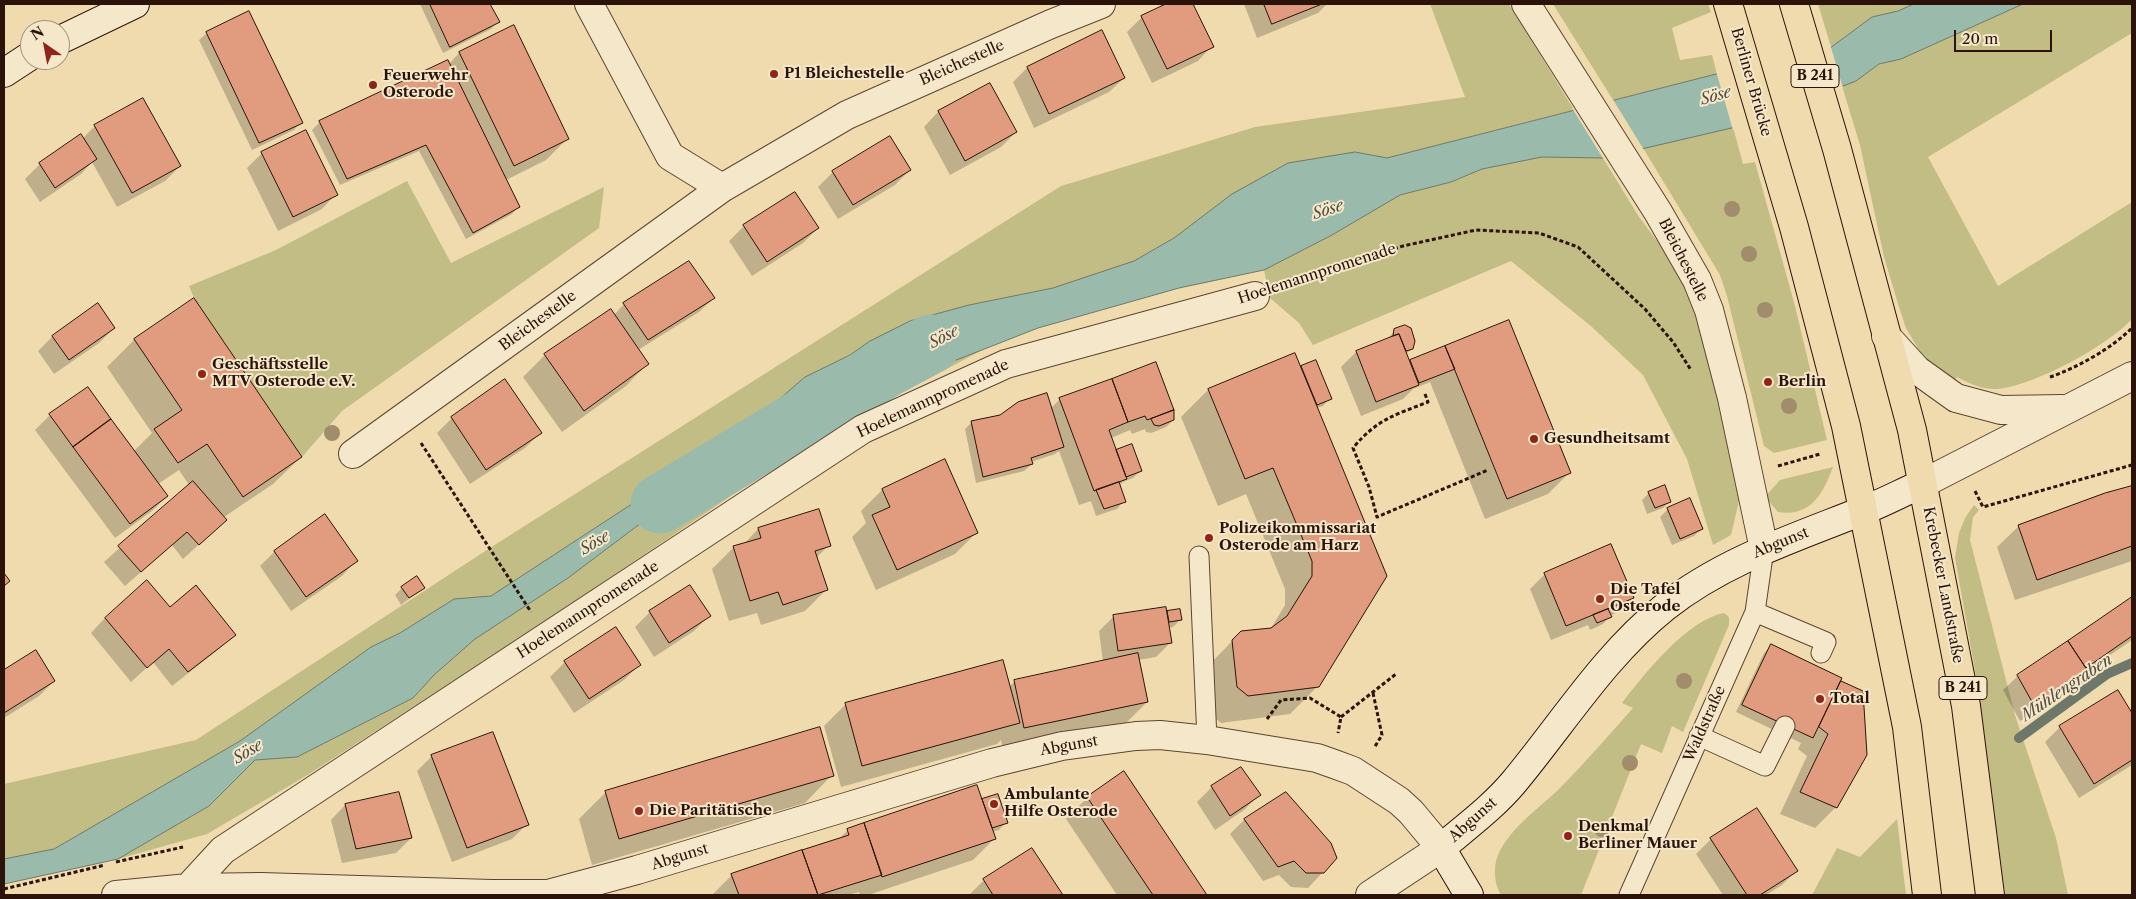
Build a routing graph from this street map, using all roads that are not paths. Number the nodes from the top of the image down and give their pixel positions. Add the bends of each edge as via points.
1 (136, 4) edge
2 (590, 4) edge
3 (1101, 4) edge
4 (1526, 4) edge
5 (1728, 4) edge
6 (1794, 4) edge
7 (70, 35) edge
8 (20, 63) edge
9 (4, 73) edge
10 (722, 188) junction
11 (1255, 296) road end
12 (1886, 336) junction
13 (2131, 378) edge
14 (2068, 410) junction
15 (353, 454) dead end
16 (1924, 483) junction
17 (1864, 510) junction
18 (1764, 549) junction
19 (1198, 556) dead end
20 (1755, 612) junction
21 (1821, 653) dead end
22 (1785, 726) dead end
23 (1699, 736) junction
24 (1207, 740) junction
25 (1441, 848) junction
26 (188, 888) junction
27 (116, 895) edge
28 (1370, 895) edge
29 (1469, 895) edge
30 (1629, 895) edge
31 (1927, 895) edge
32 (1990, 895) edge

1 - 7 street
2 - 10 street via 670,156
3 - 10 street, Bleichestelle via 847,115
4 - 18 street, Bleichestelle via 1658,212 1697,280 1709,310 1732,398
5 - 17 main road, Berliner Brücke via 1774,159 1843,417
6 - 12 main road, B 241 via 1837,149
8 - 9 street
10 - 15 street, Bleichestelle
11 - 26 street, Hoelemannpromenade via 1006,364 863,429 223,850
12 - 14 street via 1917,370 1956,398 2001,410
12 - 16 main road, B 241
13 - 14 street, Abgunst
14 - 16 street, Abgunst
16 - 17 street, Abgunst
16 - 32 main road, Krebecker Landstraße / B 241 via 1966,706
17 - 18 street, Abgunst
17 - 31 main road via 1907,727
18 - 20 lane, Waldstraße
18 - 25 street, Abgunst via 1690,589 1644,626 1587,690 1514,782
19 - 24 lane
20 - 21 lane via 1826,642
20 - 23 lane, Waldstraße
22 - 23 lane via 1765,766
23 - 30 lane, Waldstraße
24 - 25 street, Abgunst via 1316,758 1346,769 1399,801
24 - 26 street, Abgunst via 1136,736 1035,752 548,894
25 - 28 street
25 - 29 street
26 - 27 street

